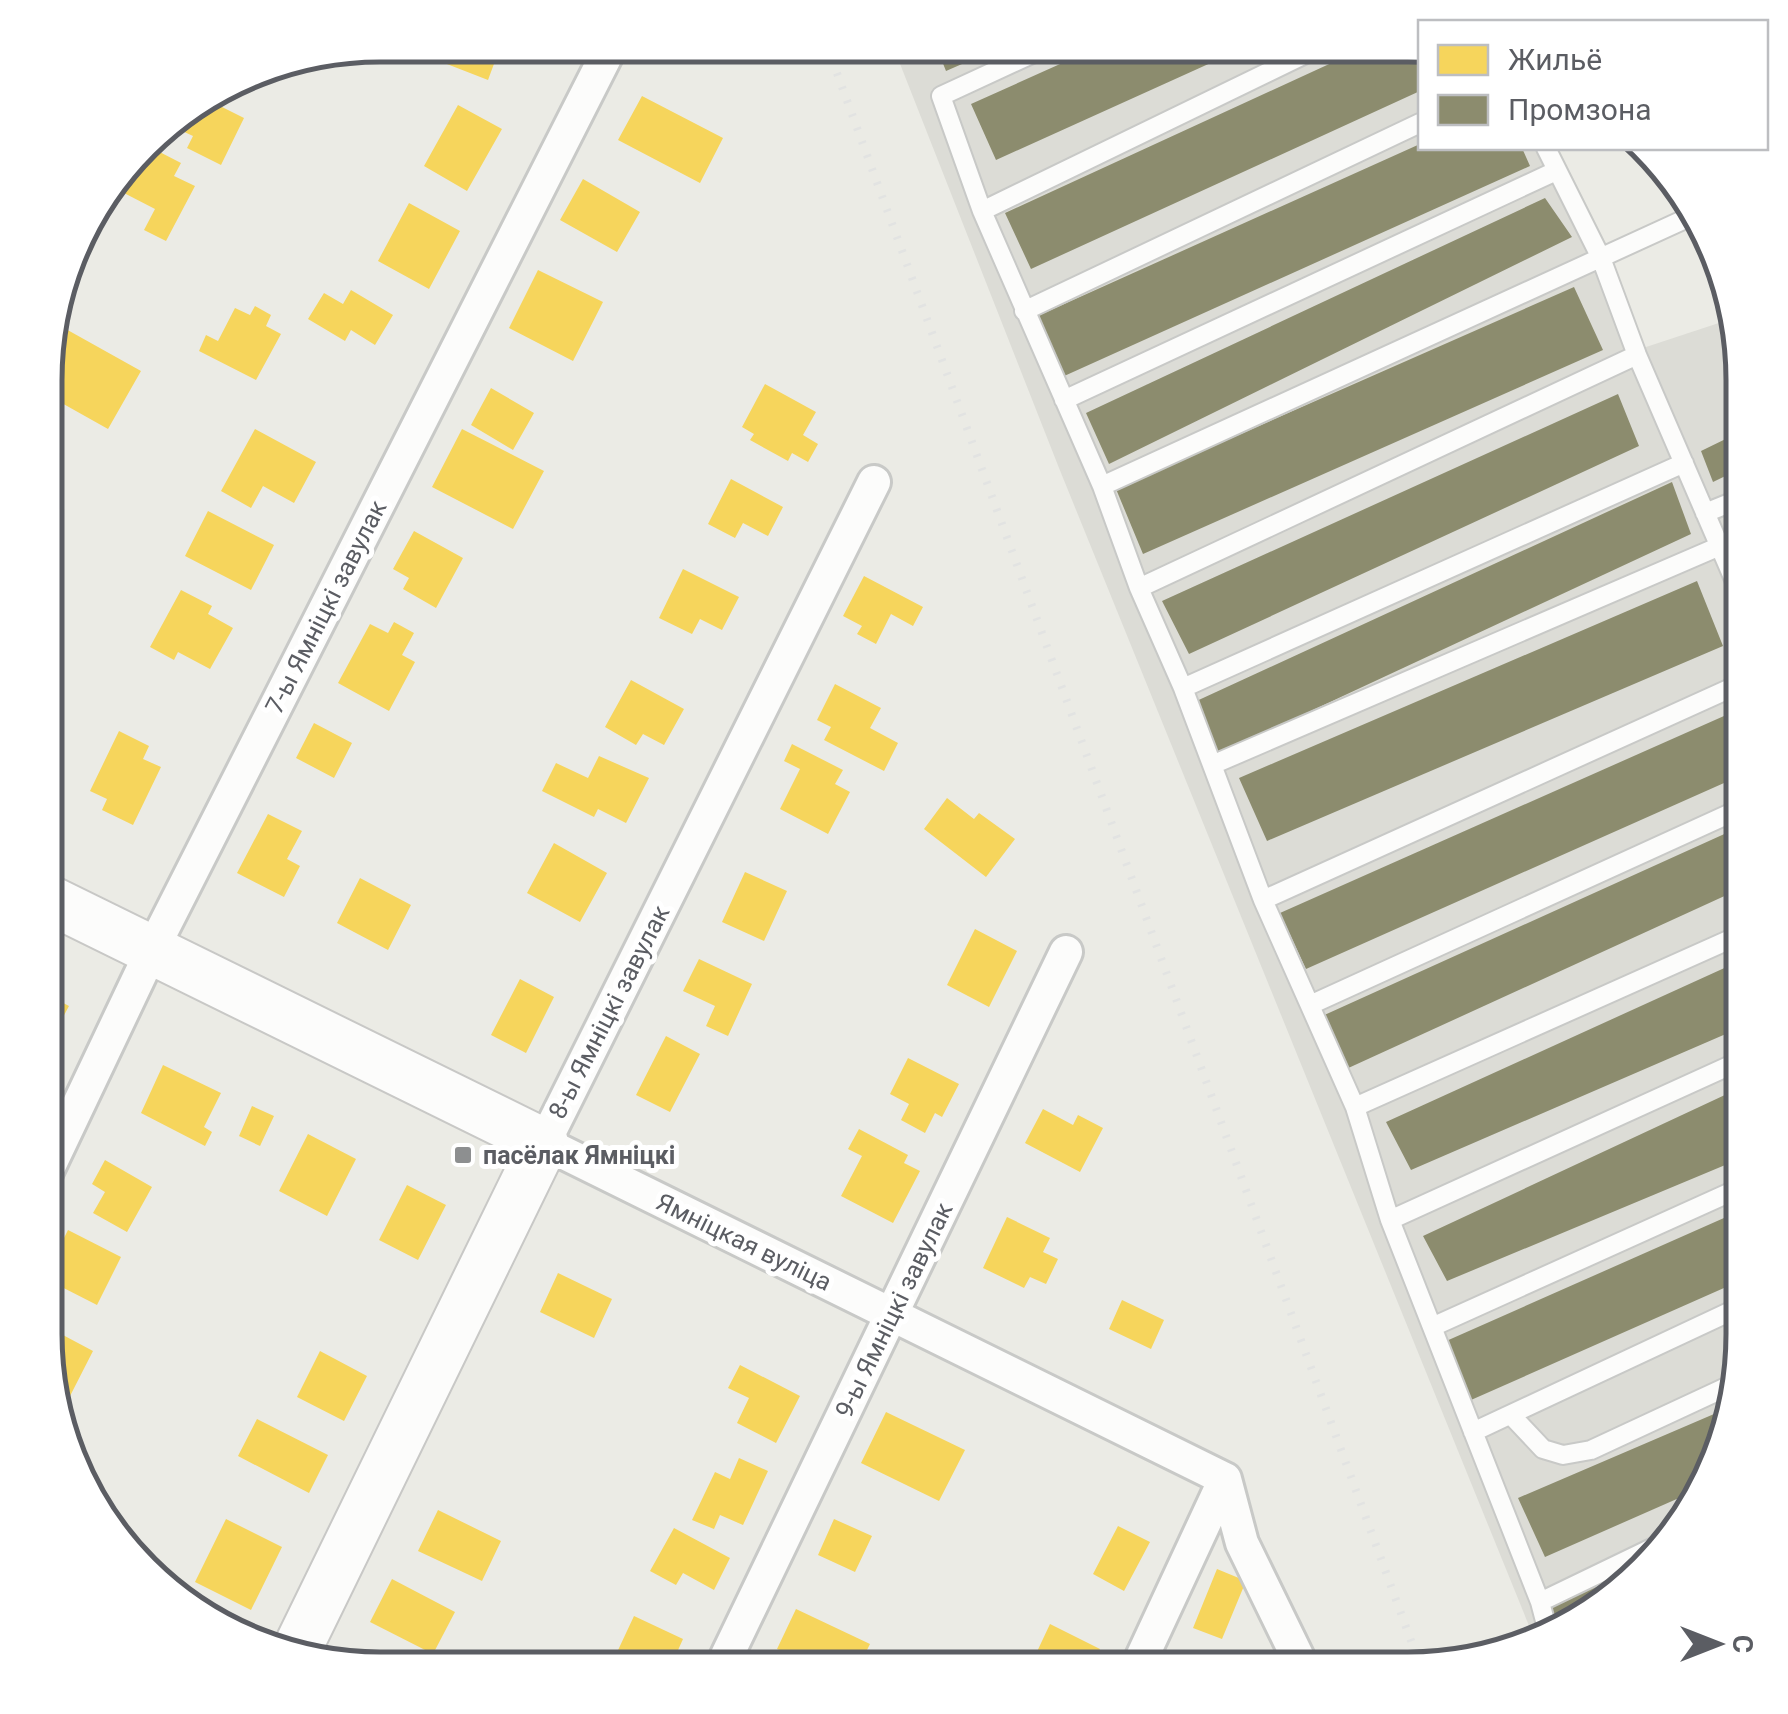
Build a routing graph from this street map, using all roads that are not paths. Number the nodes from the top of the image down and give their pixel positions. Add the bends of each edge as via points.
1 (603, 62) edge
2 (1013, 63) edge
3 (1289, 63) edge
4 (1418, 124) edge
5 (1547, 150) edge
6 (1556, 170) junction
7 (982, 210) junction
8 (1683, 220) edge
9 (1601, 258) junction
10 (1024, 310) junction
11 (1637, 355) junction
12 (1064, 400) junction
13 (1684, 462) junction
14 (874, 482) dead end
15 (1102, 486) junction
16 (1725, 505) edge
17 (1706, 513) junction
18 (1720, 546) junction
19 (1725, 558) edge
20 (1139, 588) junction
21 (1183, 688) junction
22 (1725, 690) edge
23 (1212, 766) junction
24 (1725, 816) edge
25 (1263, 900) junction
26 (63, 906) edge
27 (1725, 942) edge
28 (152, 950) junction
29 (1066, 952) dead end
30 (1310, 1005) junction
31 (1725, 1068) edge
32 (1355, 1106) junction
33 (63, 1138) edge
34 (544, 1143) junction
35 (1725, 1195) edge
36 (1390, 1220) junction
37 (1725, 1314) edge
38 (892, 1315) junction
39 (1432, 1327) junction
40 (1720, 1390) edge
41 (1511, 1415) junction
42 (1474, 1432) junction
43 (1225, 1479) junction
44 (1633, 1557) edge
45 (1540, 1602) junction
46 (1545, 1620) edge
47 (301, 1642) edge
48 (728, 1651) edge
49 (1145, 1651) edge
50 (1296, 1651) edge

1 - 28 street, 7-ы Ямніцкі завулак
2 - 7 lane via 941,96
3 - 7 lane
4 - 10 lane
5 - 6 lane
6 - 9 lane
6 - 12 lane
7 - 10 lane
8 - 9 lane
9 - 11 lane
9 - 15 lane
10 - 12 lane
11 - 13 lane
11 - 20 lane
12 - 15 lane
13 - 17 lane
13 - 21 lane
14 - 34 street, 8-ы Ямніцкі завулак
15 - 20 lane
16 - 17 lane
17 - 18 lane
18 - 19 lane
18 - 23 lane
20 - 21 lane
21 - 23 lane
22 - 25 lane
23 - 25 lane
24 - 30 lane
25 - 30 lane
26 - 28 main road, Ямніцкая вуліца
27 - 32 lane
28 - 33 street, 7-ы Ямніцкі завулак
28 - 34 main road, Ямніцкая вуліца
29 - 38 street, 9-ы Ямніцкі завулак
30 - 32 lane
31 - 36 lane
32 - 36 lane
34 - 38 street, Ямніцкая вуліца
34 - 47 main road, 8-ы Ямніцкі завулак
35 - 39 lane
36 - 39 lane
37 - 41 lane
38 - 43 street, Ямніцкая вуліца
38 - 48 street, 9-ы Ямніцкі завулак
39 - 42 lane
40 - 41 lane via 1591,1450 1563,1455 1543,1450
41 - 42 lane
42 - 45 lane
43 - 49 street
43 - 50 street via 1242,1543
44 - 45 lane
45 - 46 lane

